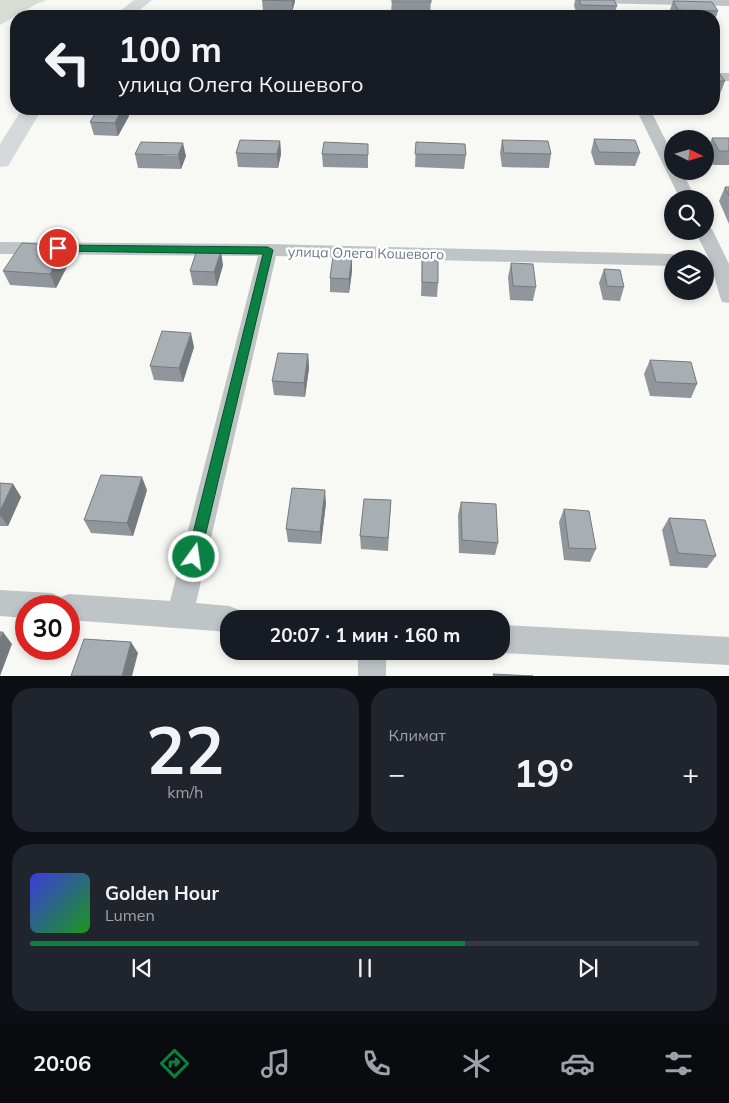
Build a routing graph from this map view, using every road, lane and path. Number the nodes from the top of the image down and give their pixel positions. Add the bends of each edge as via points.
1 (144, 0) edge
2 (590, 0) edge
3 (729, 3) edge
4 (130, 10) edge
5 (28, 115) edge
6 (646, 115) edge
7 (664, 151) edge
8 (0, 161) edge
9 (708, 240) edge
10 (0, 248) edge
11 (268, 250) junction
12 (664, 260) edge
13 (718, 261) edge
14 (729, 297) edge
15 (0, 603) edge
16 (15, 604) edge
17 (80, 609) edge
18 (180, 615) junction
19 (220, 618) edge
20 (510, 639) edge
21 (729, 651) edge
22 (372, 660) edge
23 (372, 676) edge

1 - 4 main road
2 - 3 street
5 - 8 main road
6 - 7 street
9 - 13 street
10 - 11 street, улица Олега Кошевого
11 - 12 street, улица Олега Кошевого
11 - 18 street
13 - 14 street
15 - 16 street
17 - 18 street
18 - 19 street
20 - 21 street
22 - 23 street

